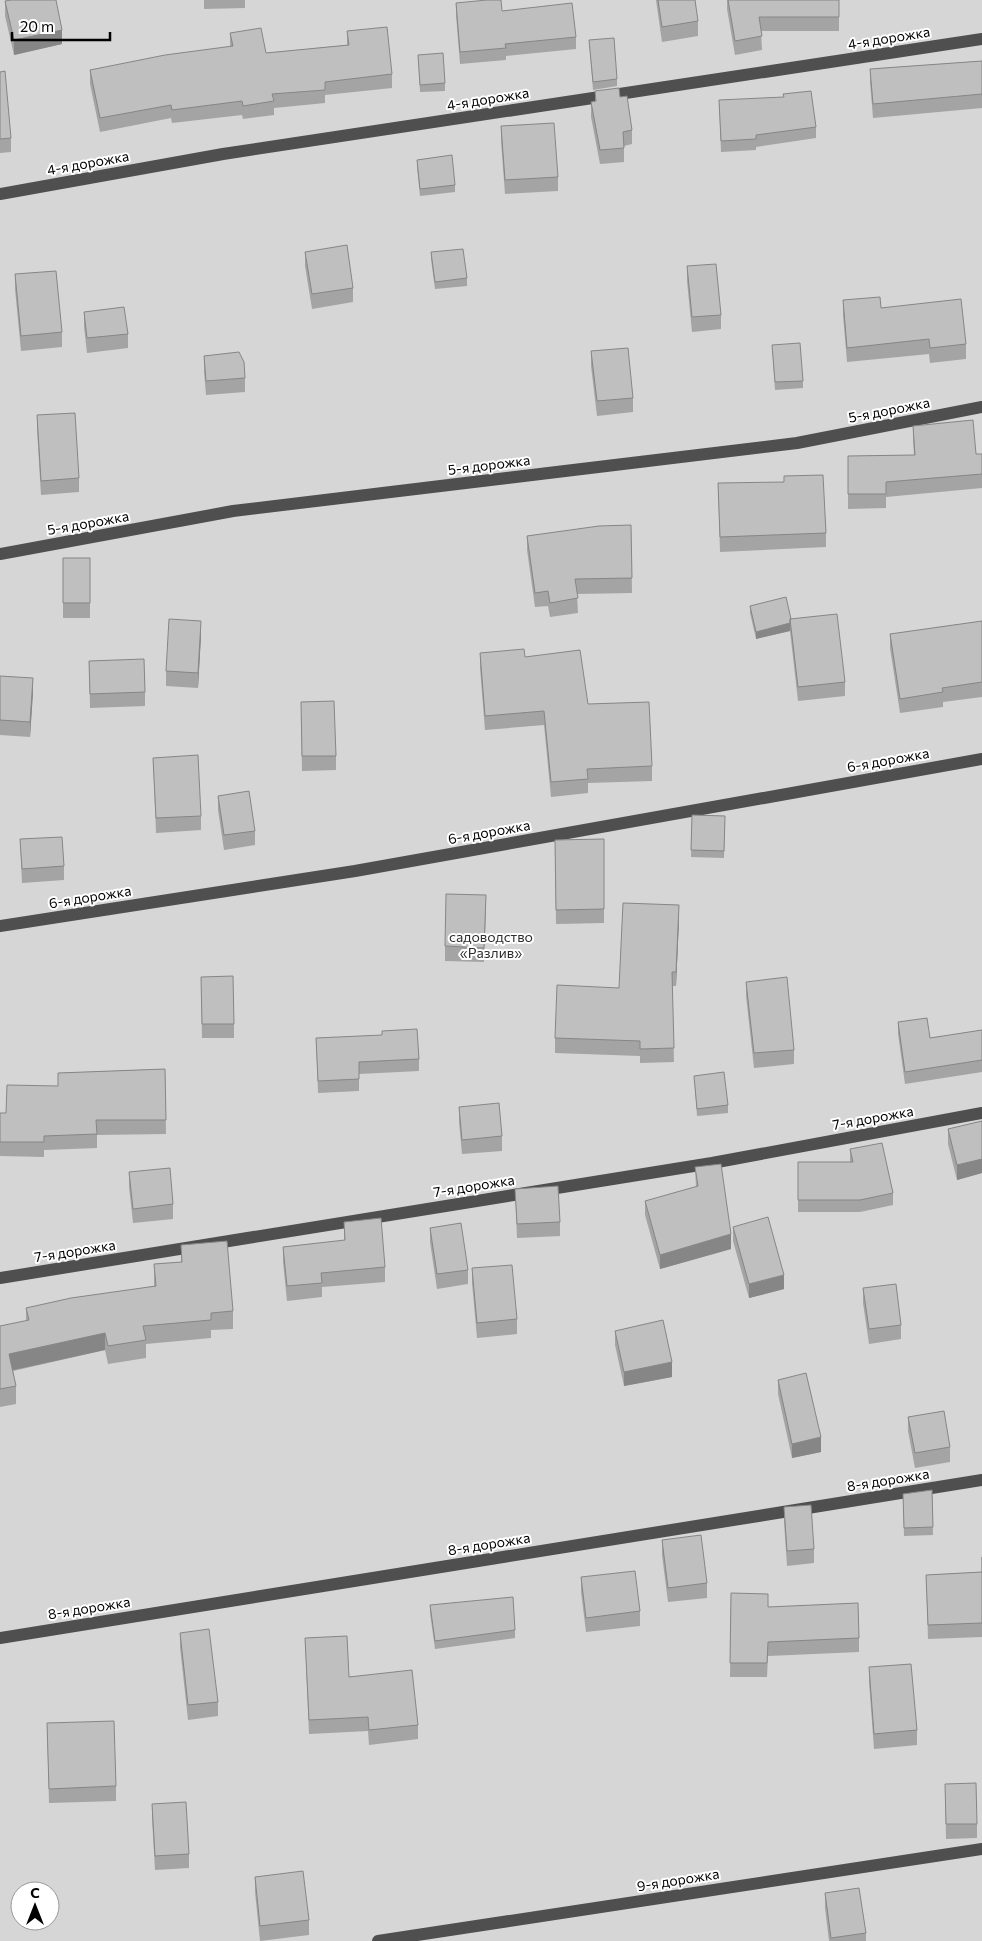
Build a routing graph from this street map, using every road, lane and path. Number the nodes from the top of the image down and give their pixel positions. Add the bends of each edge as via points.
1 (982, 39) edge
2 (0, 194) edge
3 (982, 407) edge
4 (0, 554) edge
5 (982, 759) edge
6 (0, 926) edge
7 (982, 1113) edge
8 (0, 1278) edge
9 (982, 1480) edge
10 (0, 1638) edge
11 (982, 1848) edge
12 (378, 1941) edge

1 - 2 street, 4-я дорожка via 223,154
3 - 4 street, 5-я дорожка via 798,444 234,511
5 - 6 street, 6-я дорожка via 355,871
7 - 8 street, 7-я дорожка via 702,1164
9 - 10 street, 8-я дорожка
11 - 12 street, 9-я дорожка

